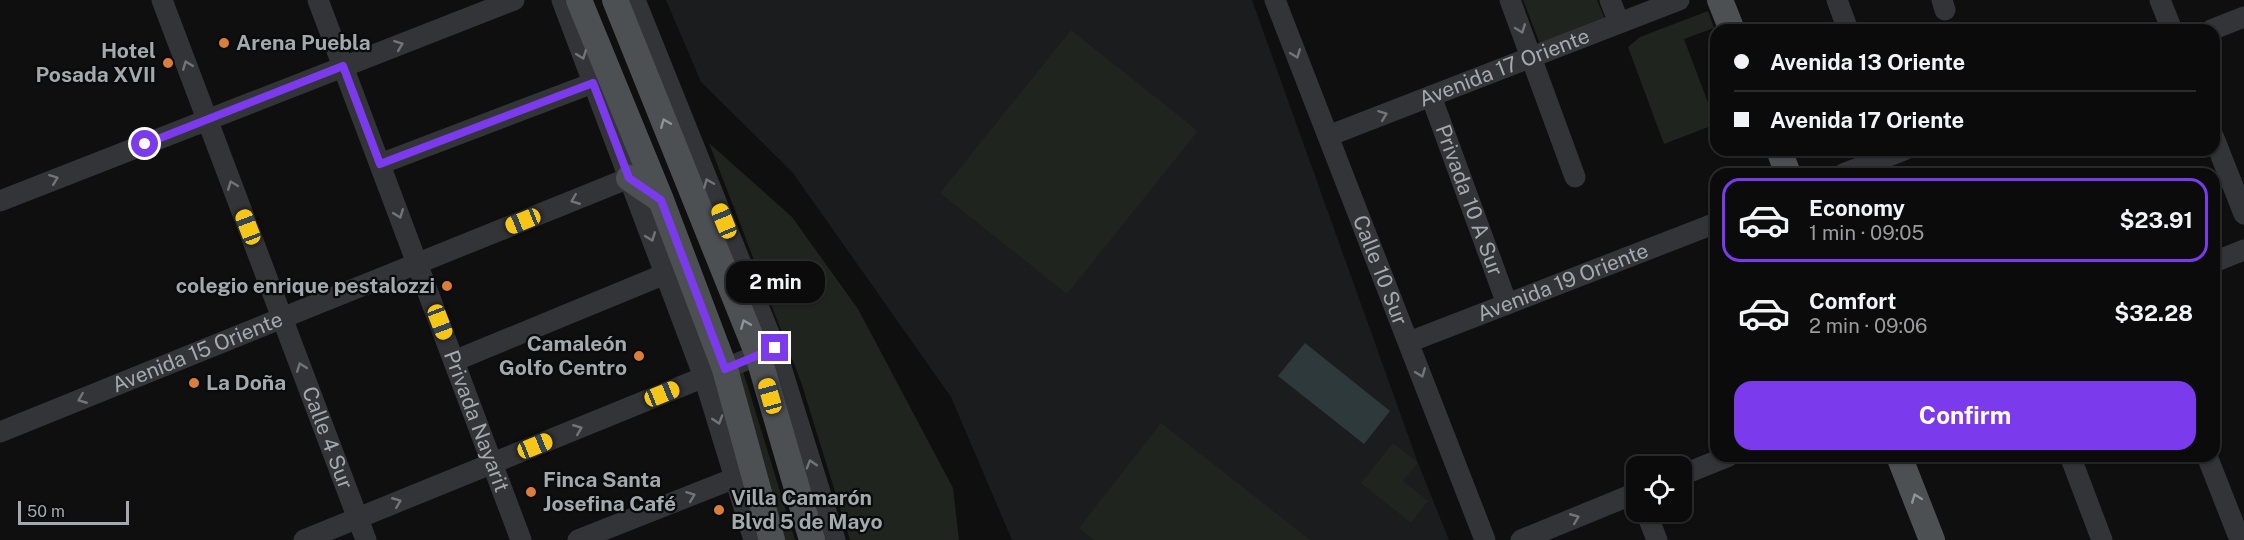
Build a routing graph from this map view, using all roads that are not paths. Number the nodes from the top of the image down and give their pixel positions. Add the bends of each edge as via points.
1 (162, 0) edge
2 (318, 0) edge
3 (514, 0) edge
4 (562, 0) edge
5 (579, 0) edge
6 (615, 0) edge
7 (635, 0) edge
8 (1275, 0) edge
9 (1510, 0) edge
10 (1611, 0) edge
11 (1679, 0) edge
12 (1720, 0) edge
13 (1837, 0) edge
14 (2160, 0) edge
15 (2244, 17) edge
16 (1619, 23) junction
17 (1730, 24) edge
18 (1846, 24) edge
19 (2170, 24) edge
20 (2220, 26) edge
21 (1532, 58) junction
22 (343, 66) junction
23 (593, 83) junction
24 (1431, 96) junction
25 (207, 119) junction
26 (1328, 136) junction
27 (2220, 153) edge
28 (1889, 156) edge
29 (380, 164) junction
30 (1858, 168) edge
31 (1575, 177) dead end
32 (629, 178) junction
33 (661, 200) junction
34 (0, 201) edge
35 (2244, 214) edge
36 (1710, 225) edge
37 (2244, 250) edge
38 (2220, 260) edge
39 (417, 264) junction
40 (665, 274) junction
41 (1507, 304) junction
42 (282, 318) junction
43 (1408, 342) junction
44 (766, 352) junction
45 (454, 361) junction
46 (715, 373) junction
47 (0, 432) edge
48 (1714, 462) edge
49 (1901, 462) edge
50 (2072, 462) edge
51 (2209, 462) edge
52 (493, 463) junction
53 (1692, 471) edge
54 (735, 478) junction
55 (1626, 497) edge
56 (358, 518) junction
57 (1650, 522) edge
58 (304, 540) edge
59 (366, 540) edge
60 (521, 540) edge
61 (578, 540) edge
62 (754, 540) edge
63 (772, 540) edge
64 (812, 540) edge
65 (835, 540) edge
66 (1485, 540) edge
67 (1521, 540) edge
68 (1657, 540) edge
69 (1932, 540) edge
70 (2102, 540) edge
71 (2240, 540) edge

25 -> 1 street, Calle 4 Sur
2 - 22 street, Privada Nayarit
22 -> 3 street
4 -> 23 street
5 - 33 main road
44 -> 6 main road
44 -> 7 street
8 -> 26 street, Calle 10 Sur
9 -> 21 street
10 - 16 street
11 - 16 street, Avenida 17 Oriente
12 - 17 main road
13 - 18 street
14 - 19 street
15 - 20 street
16 - 21 street, Avenida 17 Oriente
21 - 24 street, Avenida 17 Oriente
21 - 31 street
22 - 25 street
22 - 29 street, Privada Nayarit
23 - 29 street
23 - 32 street
26 -> 24 street, Avenida 17 Oriente
24 - 41 street, Privada 10 A Sur
34 -> 25 street
42 -> 25 street, Calle 4 Sur
26 - 43 street, Calle 10 Sur
27 - 35 street
28 - 30 street
29 -> 39 street, Privada Nayarit
32 - 33 main road
32 -> 39 street, Avenida 15 Oriente
32 -> 40 street
33 - 46 main road
36 - 41 street, Avenida 19 Oriente
37 - 38 street
39 - 42 street, Avenida 15 Oriente
39 - 45 street, Privada Nayarit
40 - 45 street
40 - 46 street
41 - 43 street, Avenida 19 Oriente
42 -> 47 street, Avenida 15 Oriente
56 -> 42 street, Calle 4 Sur
43 -> 66 street, Calle 10 Sur
44 - 46 street
44 - 64 main road
65 -> 44 street
45 - 52 street, Privada Nayarit
52 -> 46 street
46 -> 54 street
46 - 63 main road
48 - 53 street
69 -> 49 main road
50 - 70 street
51 - 71 street
56 -> 52 street
52 - 60 street, Privada Nayarit
61 -> 54 street
54 - 62 street
67 -> 55 street
56 - 58 street
56 - 59 street, Calle 4 Sur
57 - 68 street

